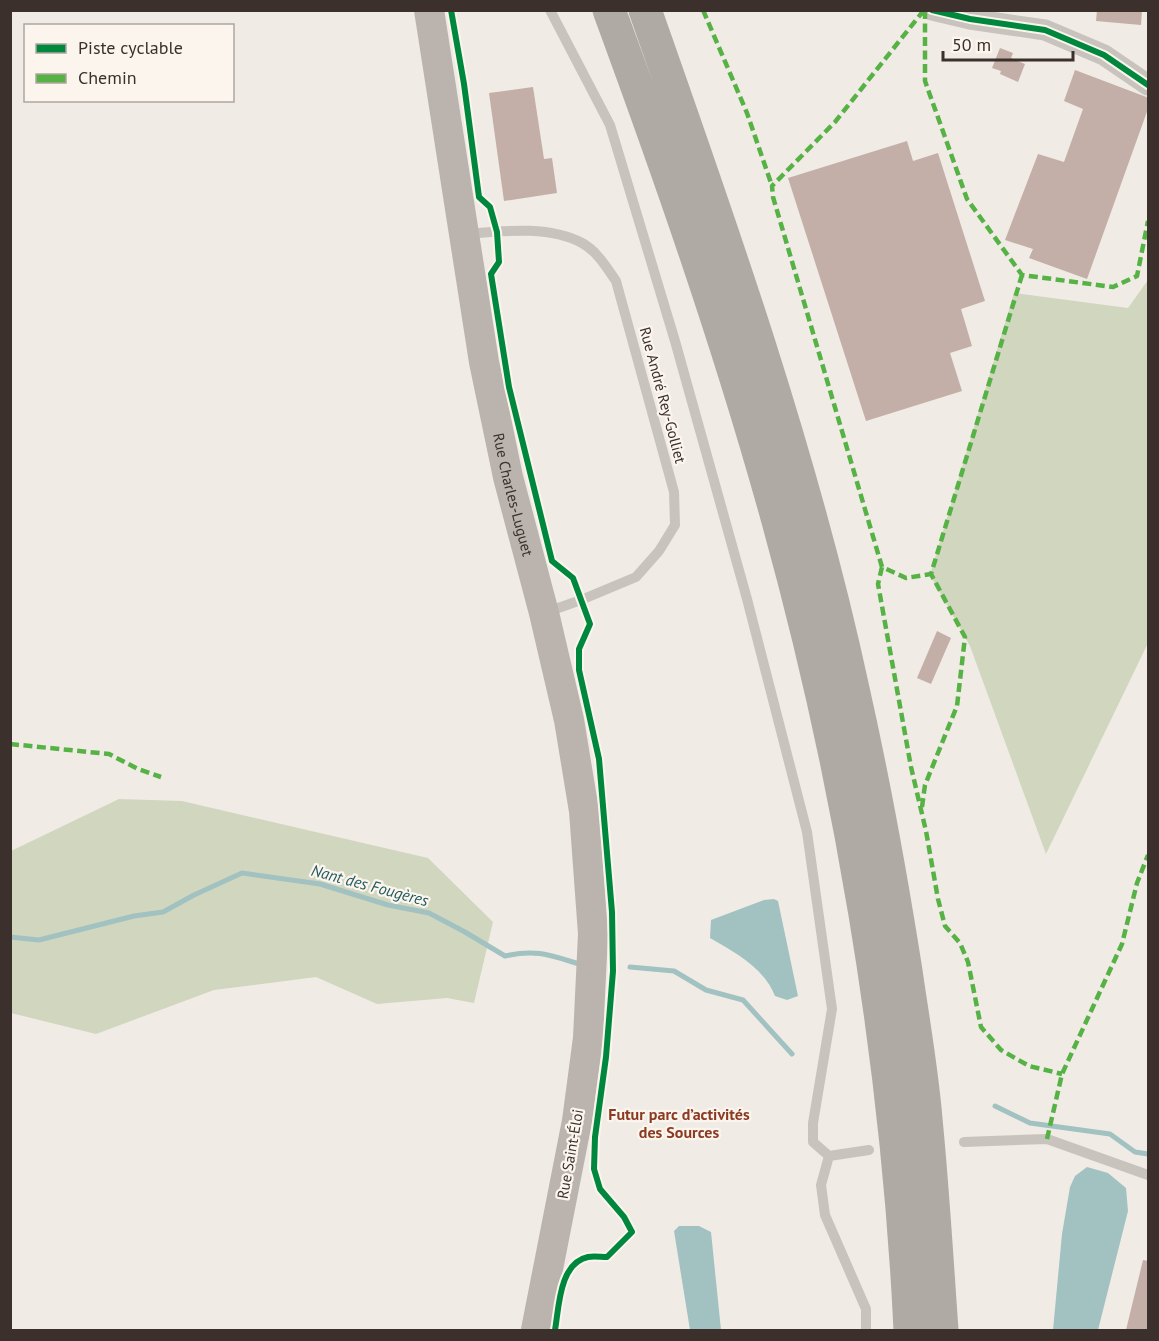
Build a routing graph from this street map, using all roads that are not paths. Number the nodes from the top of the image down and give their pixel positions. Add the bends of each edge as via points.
1 (429, 10) edge
2 (550, 10) edge
3 (609, 10) edge
4 (645, 10) edge
5 (932, 10) edge
6 (1149, 85) edge
7 (464, 234) junction
8 (544, 613) junction
9 (592, 977) joint
10 (964, 1142) dead end
11 (869, 1150) dead end
12 (829, 1156) junction
13 (1149, 1175) edge
14 (536, 1330) edge
15 (866, 1330) edge
16 (910, 1330) edge
17 (942, 1330) edge

1 - 7 main road, Rue Charles-Luguet
2 - 12 lane via 610,125 747,599 807,832 832,1009 813,1142
3 - 16 highway via 699,262 744,404 822,694 884,1045
4 - 17 highway via 774,390 853,686 886,848 916,1041 926,1118
5 - 6 street via 1045,30 1104,55
7 - 8 main road, Rue Charles-Luguet via 484,362 508,477
7 - 8 lane, Rue André Rey-Golliet via 543,231 582,243 600,259 616,281 674,492 675,525 636,577
8 - 9 main road, Rue Charles-Luguet via 569,720 584,811 593,934
9 - 14 main road, Rue Saint-Éloi via 578,1121
10 - 13 lane via 1047,1139
11 - 12 lane
12 - 15 lane via 821,1185 825,1215 866,1309

